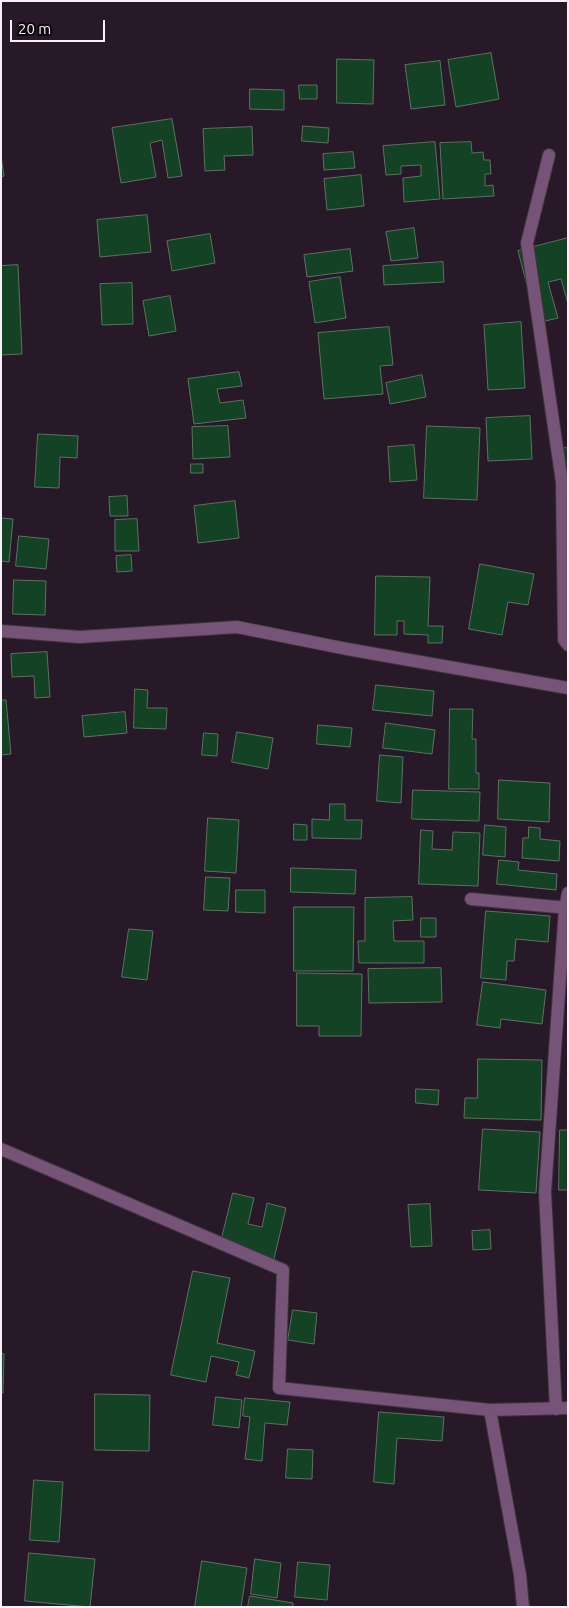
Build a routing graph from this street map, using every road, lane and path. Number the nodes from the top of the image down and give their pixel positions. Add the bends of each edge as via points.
1 (549, 155) dead end
2 (565, 482) edge
3 (1, 631) edge
4 (568, 644) edge
5 (568, 688) edge
6 (568, 893) edge
7 (471, 899) dead end
8 (566, 908) edge
9 (1, 1149) edge
10 (562, 1408) edge
11 (490, 1410) junction
12 (523, 1607) edge

1 - 2 street via 527,243
2 - 4 street via 564,640
3 - 5 street via 80,637 237,627
6 - 8 street
7 - 8 street
8 - 10 street via 545,1192
9 - 11 street via 283,1270 279,1388
10 - 11 street
11 - 12 street

